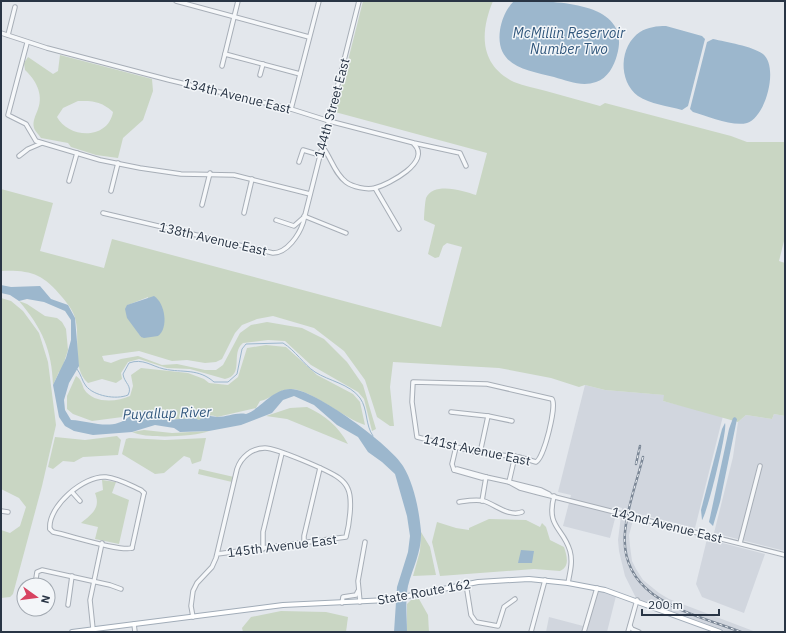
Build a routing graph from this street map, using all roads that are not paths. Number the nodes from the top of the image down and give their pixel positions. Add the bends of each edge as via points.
1 (176, 1) edge
2 (238, 1) edge
3 (319, 1) edge
4 (359, 1) edge
5 (15, 7) dead end
6 (234, 17) junction
7 (1, 33) edge
8 (8, 35) junction
9 (309, 37) junction
10 (27, 43) junction
11 (225, 54) junction
12 (263, 64) junction
13 (222, 66) dead end
14 (300, 74) junction
15 (260, 75) dead end
16 (291, 109) junction
17 (329, 121) junction
18 (42, 143) junction
19 (414, 144) junction
20 (322, 146) junction
21 (77, 153) junction
22 (320, 155) junction
23 (19, 156) dead end
24 (299, 162) dead end
25 (118, 163) junction
26 (466, 166) dead end
27 (210, 173) junction
28 (252, 179) junction
29 (69, 181) dead end
30 (375, 188) junction
31 (111, 191) dead end
32 (310, 194) junction
33 (202, 205) dead end
34 (244, 213) dead end
35 (103, 214) dead end
36 (304, 217) junction
37 (276, 220) dead end
38 (399, 229) dead end
39 (346, 233) dead end
40 (451, 412) dead end
41 (488, 416) junction
42 (512, 421) dead end
43 (456, 447) junction
44 (282, 453) junction
45 (480, 453) junction
46 (515, 456) junction
47 (760, 466) dead end
48 (320, 468) junction
49 (486, 477) junction
50 (509, 482) junction
51 (72, 492) junction
52 (554, 496) junction
53 (80, 501) dead end
54 (482, 501) junction
55 (459, 502) dead end
56 (1, 511) edge
57 (8, 512) dead end
58 (522, 512) dead end
59 (365, 542) dead end
60 (304, 543) junction
61 (740, 543) junction
62 (102, 544) junction
63 (263, 549) junction
64 (217, 554) junction
65 (785, 555) edge
66 (72, 576) junction
67 (37, 577) edge
68 (545, 580) junction
69 (93, 581) junction
70 (568, 583) junction
71 (466, 584) junction
72 (597, 588) junction
73 (121, 589) dead end
74 (358, 590) junction
75 (515, 599) dead end
76 (636, 600) junction
77 (360, 602) junction
78 (342, 603) junction
79 (68, 605) dead end
80 (193, 617) junction
81 (134, 624) junction
82 (630, 627) junction
83 (93, 629) junction
84 (72, 632) edge
85 (135, 632) edge
86 (531, 632) edge
87 (584, 632) edge
88 (628, 632) edge
89 (639, 632) edge
90 (720, 632) edge

1 - 6 street
2 - 6 street
3 - 9 street
4 - 17 street, 144th Street East
5 - 8 street
6 - 9 street
6 - 11 street
7 - 8 street, 134th Avenue East
8 - 10 street, 134th Avenue East
9 - 14 street
10 - 16 street, 134th Avenue East
10 - 18 street via 8,115 26,124 34,140
11 - 12 street
11 - 13 street
12 - 14 street
12 - 15 street
14 - 16 street
16 - 17 street, 134th Avenue East
17 - 19 street, 134th Avenue East
17 - 20 street, 144th Street East
18 - 21 street
18 - 23 street
19 - 26 street, 134th Avenue East via 460,153
19 - 30 street via 418,154 413,166 404,174
20 - 22 street, 144th Street East
20 - 30 street via 344,181 362,188
21 - 25 street
21 - 29 street
22 - 24 street via 304,150
22 - 32 street, 144th Street East
25 - 27 street via 174,173
25 - 31 street
27 - 28 street
27 - 33 street
28 - 32 street
28 - 34 street
30 - 38 street
32 - 36 street, 144th Street East
35 - 36 street, 138th Avenue East via 276,253 298,237
36 - 37 street via 294,226
36 - 39 street
40 - 41 street
41 - 42 street
41 - 45 street
43 - 45 street, 141st Avenue East
43 - 46 street, 141st Avenue East via 416,437 413,382 486,384 554,400 545,444 537,462
43 - 49 street, 142nd Avenue East via 453,468
44 - 48 street
44 - 63 street via 263,532
44 - 64 street via 266,448 252,451 242,458 237,469
45 - 46 street, 141st Avenue East
46 - 50 street
47 - 61 street
48 - 60 street
48 - 60 street, 145th Avenue East via 338,477 349,490 352,502 347,536 342,539
49 - 50 street, 142nd Avenue East
49 - 54 street
50 - 52 street, 142nd Avenue East
51 - 53 street
51 - 62 street via 57,507 48,530
51 - 62 street via 94,478 106,477 145,492 133,550
52 - 61 street, 142nd Avenue East
52 - 70 street via 551,507 553,520 571,556
54 - 55 street
54 - 58 street via 507,512
56 - 57 street
59 - 74 street
60 - 63 street, 145th Avenue East
61 - 65 street, 142nd Avenue East
62 - 69 street
63 - 64 street, 145th Avenue East
64 - 80 street via 212,567 194,587 191,600
66 - 67 street via 42,570
66 - 69 street
66 - 79 street
68 - 70 main road, State Route 162
68 - 71 main road, State Route 162 via 504,579
68 - 86 street
69 - 73 street
69 - 83 street via 90,604
70 - 72 main road, State Route 162
71 - 75 street via 471,615 476,622 498,626 504,607
71 - 77 main road, State Route 162 via 388,600
72 - 76 main road, State Route 162
72 - 87 street
74 - 77 street
74 - 78 street via 356,595 343,597
76 - 82 street
76 - 90 main road, State Route 162
77 - 78 main road, State Route 162
78 - 80 main road, State Route 162 via 283,604
80 - 81 main road, State Route 162
81 - 83 main road, State Route 162
81 - 85 street
82 - 88 street
82 - 89 street
83 - 84 main road, State Route 162

